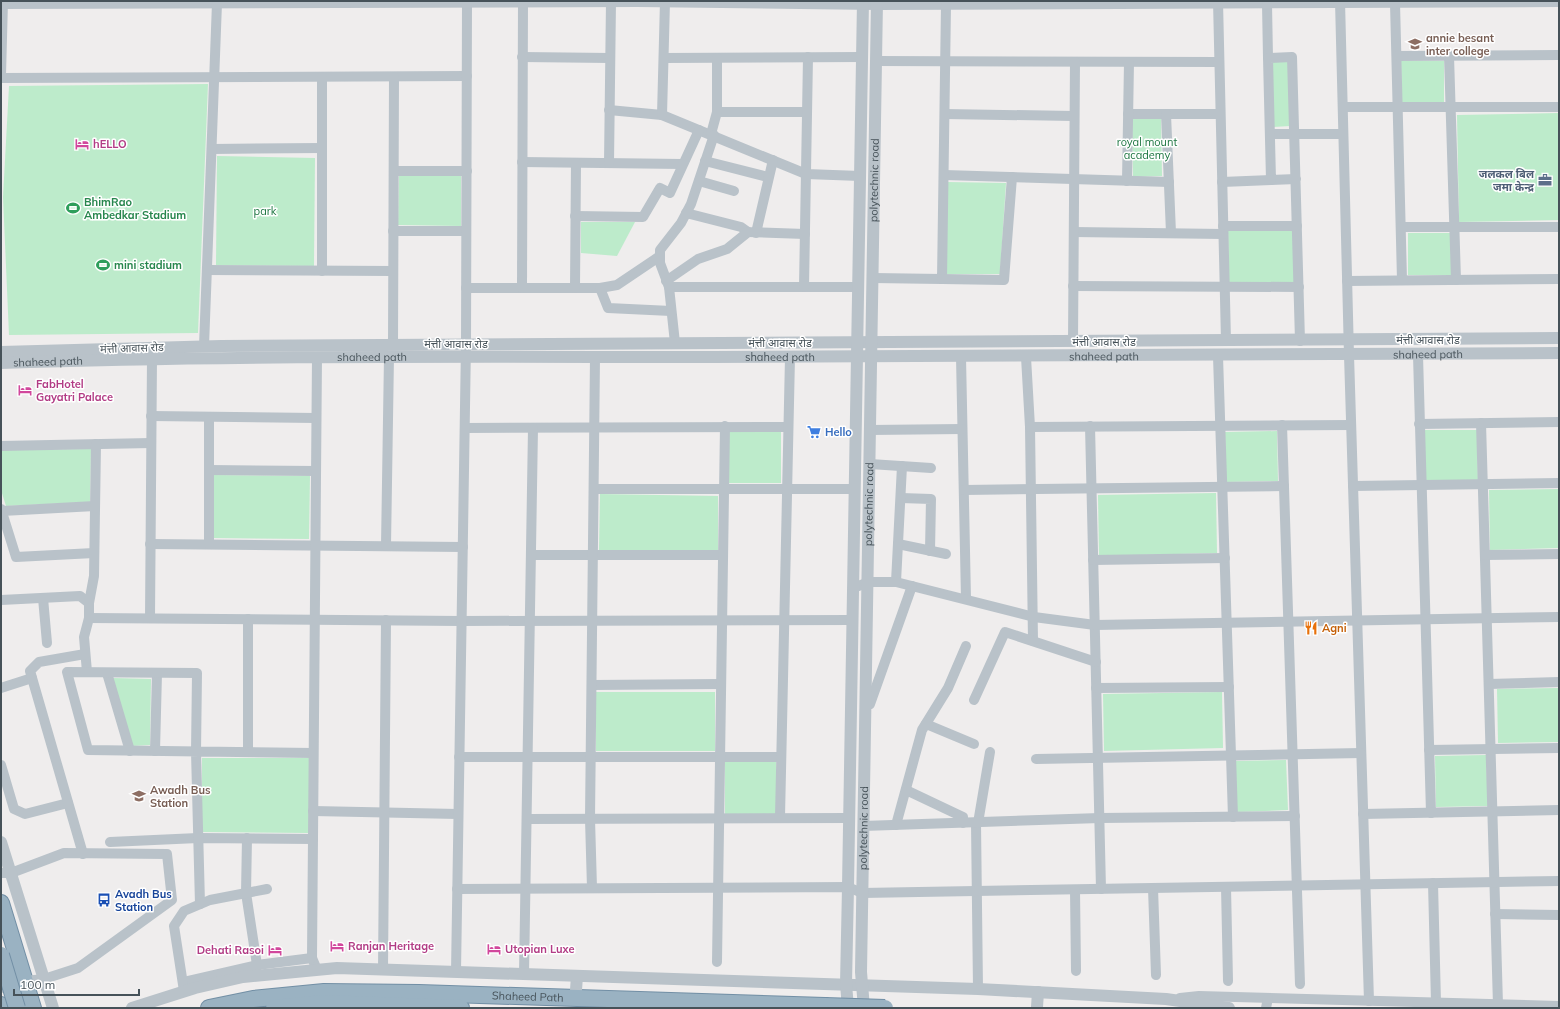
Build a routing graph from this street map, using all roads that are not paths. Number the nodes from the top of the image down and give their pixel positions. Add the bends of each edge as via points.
1 (611, 1) edge
2 (80, 2) edge
3 (133, 2) edge
4 (412, 2) edge
5 (467, 2) edge
6 (522, 2) edge
7 (665, 2) edge
8 (790, 2) edge
9 (1218, 2) edge
10 (1340, 2) edge
11 (1496, 2) edge
12 (1559, 2) edge
13 (3, 3) edge
14 (217, 3) junction
15 (863, 3) edge
16 (877, 3) edge
17 (1042, 3) edge
18 (1114, 3) edge
19 (1396, 3) junction
20 (1267, 4) junction
21 (946, 5) junction
22 (1559, 55) edge
23 (1397, 56) junction
24 (1449, 56) junction
25 (522, 57) junction
26 (808, 57) junction
27 (862, 57) junction
28 (610, 58) junction
29 (664, 58) junction
30 (717, 58) junction
31 (1268, 58) junction
32 (876, 61) junction
33 (946, 62) junction
34 (1075, 62) junction
35 (1129, 62) junction
36 (1219, 62) junction
37 (394, 76) junction
38 (467, 76) junction
39 (1, 77) edge
40 (215, 77) junction
41 (322, 77) junction
42 (1343, 107) junction
43 (1398, 107) junction
44 (1450, 107) junction
45 (1559, 107) edge
46 (609, 110) junction
47 (717, 112) junction
48 (807, 112) junction
49 (945, 114) junction
50 (1128, 114) junction
51 (1166, 114) junction
52 (1220, 114) junction
53 (662, 115) junction
54 (1074, 116) junction
55 (699, 130) junction
56 (712, 134) junction
57 (1270, 134) junction
58 (1294, 134) junction
59 (1343, 134) junction
60 (322, 148) junction
61 (212, 149) junction
62 (773, 160) junction
63 (705, 161) junction
64 (522, 162) junction
65 (576, 163) junction
66 (609, 163) junction
67 (682, 164) junction
68 (394, 171) junction
69 (467, 171) junction
70 (806, 174) junction
71 (944, 175) junction
72 (860, 176) junction
73 (768, 177) junction
74 (1012, 177) junction
75 (1074, 179) junction
76 (1296, 179) junction
77 (1271, 180) junction
78 (699, 181) junction
79 (1127, 181) junction
80 (1169, 182) junction
81 (1222, 182) junction
82 (734, 191) dead end
83 (686, 213) junction
84 (575, 216) junction
85 (1297, 226) junction
86 (1401, 227) junction
87 (1454, 227) junction
88 (1559, 227) edge
89 (1223, 230) junction
90 (393, 231) junction
91 (466, 231) junction
92 (1074, 232) junction
93 (752, 233) junction
94 (1172, 233) junction
95 (805, 234) junction
96 (660, 256) junction
97 (208, 270) junction
98 (322, 271) junction
99 (393, 271) junction
100 (873, 278) junction
101 (942, 279) junction
102 (1559, 279) edge
103 (1402, 280) junction
104 (1456, 280) junction
105 (1347, 281) junction
106 (667, 284) junction
107 (1073, 286) junction
108 (804, 287) junction
109 (858, 287) junction
110 (1225, 287) junction
111 (1299, 287) junction
112 (466, 288) junction
113 (522, 288) junction
114 (575, 288) junction
115 (600, 288) junction
116 (671, 310) junction
117 (1559, 338) edge
118 (1226, 341) junction
119 (1300, 341) junction
120 (1348, 341) junction
121 (1073, 342) junction
122 (675, 343) junction
123 (857, 343) junction
124 (872, 343) junction
125 (204, 346) junction
126 (466, 350) junction
127 (1, 351) edge
128 (391, 351) junction
129 (1559, 354) edge
130 (1418, 355) junction
131 (60, 356) junction
132 (1218, 356) junction
133 (1349, 356) junction
134 (317, 357) junction
135 (595, 357) junction
136 (790, 357) junction
137 (857, 357) junction
138 (872, 357) junction
139 (961, 357) junction
140 (1026, 357) junction
141 (152, 358) junction
142 (1, 363) edge
143 (151, 416) junction
144 (209, 417) junction
145 (316, 418) junction
146 (1559, 422) edge
147 (1481, 423) junction
148 (1419, 424) junction
149 (1220, 425) junction
150 (1282, 425) junction
151 (1351, 425) junction
152 (726, 426) junction
153 (1090, 426) junction
154 (594, 427) junction
155 (788, 427) junction
156 (1030, 427) junction
157 (464, 428) junction
158 (532, 428) junction
159 (962, 429) junction
160 (870, 430) junction
161 (151, 443) junction
162 (96, 444) junction
163 (1, 446) edge
164 (870, 464) junction
165 (902, 466) junction
166 (930, 468) dead end
167 (209, 470) junction
168 (316, 471) junction
169 (1559, 483) edge
170 (1483, 484) junction
171 (1421, 485) junction
172 (1284, 486) junction
173 (1353, 486) junction
174 (1222, 487) junction
175 (594, 489) junction
176 (724, 489) junction
177 (786, 489) junction
178 (854, 489) junction
179 (1092, 489) junction
180 (964, 490) junction
181 (1031, 491) junction
182 (901, 498) junction
183 (95, 506) junction
184 (1, 510) edge
185 (150, 544) junction
186 (209, 544) junction
187 (898, 544) junction
188 (315, 545) junction
189 (386, 546) junction
190 (463, 546) junction
191 (930, 551) junction
192 (94, 553) junction
193 (946, 554) dead end
194 (1559, 554) edge
195 (531, 555) junction
196 (594, 555) junction
197 (723, 555) junction
198 (1486, 555) junction
199 (1225, 558) junction
200 (1093, 560) junction
201 (869, 582) junction
202 (896, 582) junction
203 (912, 586) junction
204 (853, 588) junction
205 (43, 598) junction
206 (1, 600) edge
207 (966, 600) junction
208 (89, 603) junction
209 (1034, 616) junction
210 (1559, 617) edge
211 (89, 618) junction
212 (150, 618) junction
213 (248, 619) junction
214 (315, 619) junction
215 (1488, 619) junction
216 (386, 620) junction
217 (593, 620) junction
218 (722, 620) junction
219 (783, 620) junction
220 (852, 620) junction
221 (1425, 620) junction
222 (461, 621) junction
223 (530, 621) junction
224 (1357, 621) junction
225 (1288, 622) junction
226 (1227, 623) junction
227 (1095, 625) junction
228 (1033, 641) junction
229 (47, 643) dead end
230 (966, 646) dead end
231 (85, 654) junction
232 (1096, 662) junction
233 (87, 672) junction
234 (107, 673) junction
235 (157, 673) junction
236 (32, 678) junction
237 (1559, 682) edge
238 (721, 684) junction
239 (1489, 684) junction
240 (592, 686) junction
241 (1229, 687) junction
242 (1, 688) edge
243 (1096, 688) junction
244 (974, 700) dead end
245 (865, 704) junction
246 (926, 724) junction
247 (974, 744) dead end
248 (1559, 748) edge
249 (1491, 749) junction
250 (1429, 750) junction
251 (130, 751) junction
252 (155, 751) junction
253 (196, 752) junction
254 (248, 752) junction
255 (990, 752) dead end
256 (313, 753) junction
257 (1361, 753) junction
258 (1293, 754) junction
259 (1231, 755) junction
260 (781, 756) junction
261 (459, 757) junction
262 (528, 757) junction
263 (591, 757) junction
264 (720, 757) junction
265 (1098, 757) junction
266 (1036, 759) dead end
267 (1, 765) edge
268 (906, 790) junction
269 (68, 802) junction
270 (1559, 810) edge
271 (313, 811) junction
272 (1493, 812) junction
273 (385, 813) junction
274 (1431, 813) junction
275 (458, 814) junction
276 (1363, 814) junction
277 (1295, 816) junction
278 (780, 817) junction
279 (1233, 817) junction
280 (719, 818) junction
281 (849, 818) junction
282 (1100, 818) junction
283 (528, 819) junction
284 (590, 819) junction
285 (963, 823) junction
286 (977, 823) junction
287 (896, 825) junction
288 (863, 826) junction
289 (198, 838) junction
290 (247, 838) junction
291 (313, 839) junction
292 (1, 842) edge
293 (110, 842) dead end
294 (83, 854) junction
295 (6, 873) edge
296 (1559, 881) edge
297 (1494, 882) junction
298 (1434, 883) junction
299 (1366, 885) junction
300 (1297, 886) junction
301 (718, 887) junction
302 (848, 887) junction
303 (1226, 887) junction
304 (526, 888) junction
305 (592, 888) junction
306 (1153, 888) junction
307 (267, 889) dead end
308 (457, 889) junction
309 (1101, 889) junction
310 (1075, 890) junction
311 (978, 891) junction
312 (246, 893) junction
313 (862, 893) junction
314 (1, 903) edge
315 (200, 904) junction
316 (1495, 914) junction
317 (1559, 915) edge
318 (1, 955) edge
319 (312, 958) junction
320 (294, 960) junction
321 (717, 962) dead end
322 (317, 970) junction
323 (383, 970) junction
324 (256, 971) junction
325 (1076, 971) dead end
326 (456, 972) junction
327 (280, 974) junction
328 (524, 974) junction
329 (1156, 975) dead end
330 (577, 976) junction
331 (44, 980) junction
332 (25, 981) junction
333 (1228, 981) dead end
334 (846, 984) junction
335 (862, 984) junction
336 (1300, 984) dead end
337 (184, 987) junction
338 (1, 988) edge
339 (978, 988) junction
340 (576, 990) dead end
341 (1038, 992) junction
342 (1166, 999) junction
343 (1369, 1001) junction
344 (1267, 1003) edge
345 (1436, 1003) junction
346 (1, 1005) edge
347 (1498, 1005) junction
348 (321, 1006) edge
349 (1559, 1006) edge
350 (1038, 1007) dead end
351 (2, 1008) edge
352 (17, 1008) edge
353 (33, 1008) edge
354 (53, 1008) edge
355 (132, 1008) edge
356 (209, 1008) edge
357 (274, 1008) edge
358 (461, 1008) edge
359 (848, 1008) edge
360 (864, 1008) edge
361 (885, 1008) edge
362 (895, 1008) edge
363 (1229, 1008) edge

1 - 6 street
1 - 7 street
1 - 28 street
2 - 3 street
2 - 13 street
3 - 14 street
4 - 5 street
4 - 14 street
5 - 6 street
5 - 38 street
6 - 25 street
7 - 8 street
7 - 29 street
8 - 15 street
9 - 18 street
9 - 20 street
9 - 36 street
10 - 19 street
10 - 20 street
10 - 42 street
11 - 12 street
11 - 19 street
13 - 39 street
14 - 40 street
15 - 16 street
15 - 27 street
16 - 21 street
16 - 32 street, polytechnic road
17 - 18 street
17 - 21 street
19 - 23 street
20 - 31 street
21 - 33 street
22 - 24 street
23 - 24 street
23 - 43 street
24 - 44 street
25 - 28 street
25 - 64 street
26 - 27 street
26 - 30 street
26 - 48 street
27 - 72 street
28 - 46 street
29 - 30 street
29 - 53 street
30 - 47 street
31 - 57 street
31 - 58 street via 1292,57
32 - 33 street
32 - 100 street, polytechnic road
33 - 34 street
33 - 49 street
34 - 35 street
34 - 54 street
35 - 36 street
35 - 50 street
36 - 52 street
37 - 38 street
37 - 41 street
37 - 68 street
38 - 69 street
39 - 40 street
40 - 41 street
40 - 61 street
41 - 60 street
42 - 43 street
42 - 59 street
43 - 44 street
43 - 86 street
44 - 45 street
44 - 87 street
46 - 53 street
46 - 66 street
47 - 48 street
47 - 56 street
48 - 70 street
49 - 54 street
49 - 71 street
50 - 51 street
50 - 79 street
51 - 52 street
51 - 80 street
52 - 81 street
53 - 55 street
54 - 75 street
55 - 56 street
55 - 67 street
56 - 62 street
56 - 63 street
57 - 58 street
57 - 77 street
58 - 59 street
58 - 76 street
59 - 105 street
60 - 61 street
60 - 98 street
61 - 97 street
62 - 70 street
62 - 73 street
63 - 73 street
63 - 78 street
64 - 65 street
64 - 113 street
65 - 66 street
65 - 84 street
66 - 67 street
67 - 84 street via 670,193 660,188 643,217
68 - 69 street
68 - 90 street
69 - 91 street
70 - 72 street
70 - 95 street
71 - 74 street
71 - 101 street
72 - 109 street
73 - 93 street
74 - 75 street
74 - 101 street via 1004,280
75 - 79 street
75 - 92 street
76 - 77 street
76 - 85 street
77 - 81 street
78 - 82 street
78 - 83 street
79 - 80 street
80 - 94 street
81 - 89 street
83 - 93 street via 741,227
83 - 96 street via 660,250
84 - 114 street
85 - 89 street
85 - 111 street
86 - 87 street
86 - 103 street
87 - 88 street
87 - 104 street
89 - 94 street
89 - 110 street
90 - 91 street
90 - 99 street
91 - 112 street
92 - 94 street
92 - 107 street
93 - 95 street
93 - 106 street via 727,249 698,259
95 - 108 street
96 - 106 street
96 - 115 street via 617,285
97 - 98 street
97 - 125 street
98 - 99 street
99 - 128 street
100 - 101 street
100 - 124 street, polytechnic road
102 - 104 street
103 - 104 street
103 - 105 street
105 - 120 street
106 - 108 street
106 - 116 street
107 - 110 street
107 - 121 street
108 - 109 street
109 - 123 street
110 - 111 street
110 - 118 street
111 - 119 street
112 - 113 street
112 - 126 street
113 - 114 street
114 - 115 street
115 - 116 street via 608,308
116 - 122 street
117 - 120 street, मंत्ती आवास रोड
118 - 119 street, मंत्ती आवास रोड
118 - 121 street, मंत्ती आवास रोड
119 - 120 street, मंत्ती आवास रोड
120 - 133 street
121 - 124 street, मंत्ती आवास रोड
122 - 123 street, मंत्ती आवास रोड
122 - 126 street, मंत्ती आवास रोड
123 - 124 street, मंत्ती आवास रोड
123 - 137 street
124 - 138 street, polytechnic road
125 - 128 street, मंत्ती आवास रोड
125 - 131 street, मंत्ती आवास रोड
126 - 128 street, shaheed path
126 - 135 street, shaheed path
126 - 157 street
127 - 131 street, मंत्ती आवास रोड
128 - 134 street, shaheed path
128 - 189 street
129 - 130 street, shaheed path
130 - 133 street, shaheed path
130 - 148 street
131 - 141 street, shaheed path
131 - 142 street, shaheed path
132 - 133 street, shaheed path
132 - 140 street, shaheed path
132 - 149 street
133 - 151 street
134 - 141 street, shaheed path
134 - 145 street
135 - 136 street, shaheed path
135 - 154 street
136 - 137 street, shaheed path
136 - 155 street
137 - 138 street, shaheed path
137 - 178 street
138 - 139 street, shaheed path
138 - 160 street, polytechnic road
139 - 140 street, shaheed path
139 - 159 street
140 - 156 street
141 - 143 street
143 - 144 street
143 - 161 street
144 - 145 street
144 - 167 street
145 - 168 street
146 - 147 street
147 - 148 street
147 - 170 street
148 - 171 street
149 - 150 street
149 - 153 street
149 - 174 street
150 - 151 street
150 - 172 street
151 - 173 street
152 - 154 street
152 - 155 street
152 - 176 street
153 - 156 street
153 - 179 street
154 - 158 street
154 - 175 street
155 - 177 street
156 - 181 street
157 - 158 street
157 - 190 street
158 - 195 street
159 - 160 street
159 - 180 street
160 - 164 street, polytechnic road
161 - 162 street
161 - 185 street
162 - 163 street
162 - 183 street
164 - 165 street
164 - 201 street, polytechnic road
165 - 166 street
165 - 182 street
167 - 168 street
167 - 186 street
168 - 188 street
169 - 170 street
170 - 171 street
170 - 198 street
171 - 173 street
171 - 221 street
172 - 174 street
172 - 225 street
173 - 224 street
174 - 179 street
174 - 199 street
175 - 176 street
175 - 196 street
176 - 177 street
176 - 197 street
177 - 178 street
177 - 219 street
178 - 204 street
179 - 181 street
179 - 200 street
180 - 181 street
180 - 207 street
181 - 209 street
182 - 187 street
182 - 191 street via 931,499
183 - 184 street
183 - 192 street
184 - 192 street via 16,557
185 - 186 street
185 - 212 street
186 - 188 street
187 - 191 street
187 - 202 street
188 - 189 street
188 - 214 street
189 - 190 street
190 - 222 street
191 - 193 street
192 - 208 street via 94,576
194 - 198 street
195 - 196 street
195 - 223 street
196 - 197 street
196 - 217 street
197 - 218 street
198 - 215 street
199 - 200 street
199 - 226 street
200 - 227 street
201 - 202 street
201 - 204 street
201 - 245 street, polytechnic road via 866,603
202 - 203 street
203 - 207 street
203 - 245 street via 870,704
204 - 220 street
205 - 206 street
205 - 208 street via 80,596
205 - 229 street
207 - 209 street
208 - 211 street
209 - 227 street
209 - 228 street
210 - 215 street
211 - 212 street
211 - 231 street via 84,637
212 - 213 street
213 - 214 street
213 - 254 street
214 - 216 street
214 - 256 street
215 - 221 street
215 - 239 street
216 - 222 street
216 - 273 street
217 - 218 street
217 - 223 street
217 - 240 street
218 - 219 street
218 - 238 street
219 - 220 street
219 - 260 street
220 - 281 street
221 - 224 street
221 - 250 street
222 - 223 street
222 - 261 street
223 - 262 street
224 - 225 street
224 - 257 street
225 - 226 street
225 - 258 street
226 - 227 street
226 - 241 street
227 - 232 street
228 - 232 street
228 - 244 street via 1005,632
230 - 246 street via 948,688
231 - 233 street
231 - 236 street via 39,662 30,672
232 - 243 street
233 - 234 street
233 - 251 street via 67,672 88,750
234 - 235 street
234 - 251 street
235 - 252 street
235 - 253 street via 197,673
236 - 242 street
236 - 269 street
237 - 239 street
238 - 240 street
238 - 264 street
239 - 249 street
240 - 263 street
241 - 243 street
241 - 259 street
243 - 265 street
245 - 288 street, polytechnic road
246 - 247 street
246 - 268 street via 922,730
248 - 249 street
249 - 250 street
249 - 272 street
250 - 274 street
251 - 252 street
252 - 253 street
253 - 254 street
253 - 289 street
254 - 256 street
255 - 286 street
256 - 271 street
257 - 258 street
257 - 276 street
258 - 259 street
258 - 277 street
259 - 265 street
259 - 279 street
260 - 264 street
260 - 278 street
261 - 262 street
261 - 275 street
262 - 263 street
262 - 283 street
263 - 264 street
263 - 284 street
264 - 280 street
265 - 266 street
265 - 282 street
267 - 269 street via 14,809 25,814
268 - 285 street via 963,817
268 - 287 street
269 - 294 street
270 - 272 street
271 - 273 street
271 - 291 street
272 - 274 street
272 - 297 street
273 - 275 street
273 - 323 street
274 - 276 street
275 - 308 street
276 - 299 street
277 - 279 street
277 - 300 street
278 - 280 street
278 - 281 street
279 - 282 street
280 - 284 street
280 - 301 street
281 - 302 street
282 - 286 street
282 - 309 street
283 - 284 street
283 - 304 street
284 - 305 street
285 - 286 street
285 - 287 street
286 - 311 street
287 - 288 street
288 - 313 street, polytechnic road
289 - 290 street
289 - 293 street
289 - 315 street
290 - 291 street
290 - 312 street
291 - 319 street
292 - 295 street
294 - 295 street via 64,853
294 - 331 street via 167,854 172,900 78,968
295 - 331 street
296 - 297 street
297 - 298 street
297 - 316 street
298 - 299 street
298 - 345 street
299 - 300 street
299 - 343 street
300 - 303 street
300 - 336 street
301 - 302 street
301 - 305 street
301 - 321 street
302 - 313 street
302 - 334 street
303 - 306 street
303 - 333 street
304 - 305 street
304 - 308 street
304 - 328 street
306 - 309 street
306 - 329 street
307 - 312 street
308 - 326 street
309 - 310 street
310 - 311 street
310 - 325 street
311 - 313 street
311 - 339 street
312 - 315 street
312 - 324 street
313 - 335 street, polytechnic road
314 - 332 highway
315 - 337 street via 184,911 174,926
316 - 317 street
316 - 347 street
318 - 352 highway, bridge
319 - 320 street
319 - 322 street
320 - 324 street
320 - 327 street
322 - 323 street
322 - 327 street
323 - 326 street
324 - 327 street
324 - 337 street
326 - 328 street
328 - 330 street
330 - 334 street
330 - 340 street
331 - 332 street
331 - 354 street
332 - 338 street
332 - 353 highway
334 - 335 street
334 - 359 street
335 - 339 street
335 - 360 street, polytechnic road
337 - 355 street
339 - 341 street
341 - 342 street
341 - 350 street
342 - 344 street via 1199,996
342 - 363 street
343 - 344 street
343 - 345 street
345 - 347 street
346 - 351 highway
347 - 349 street
348 - 357 highway
348 - 358 highway
356 - 361 highway, Shaheed Path, bridge via 253,999 324,992
361 - 362 highway, Shaheed Path

